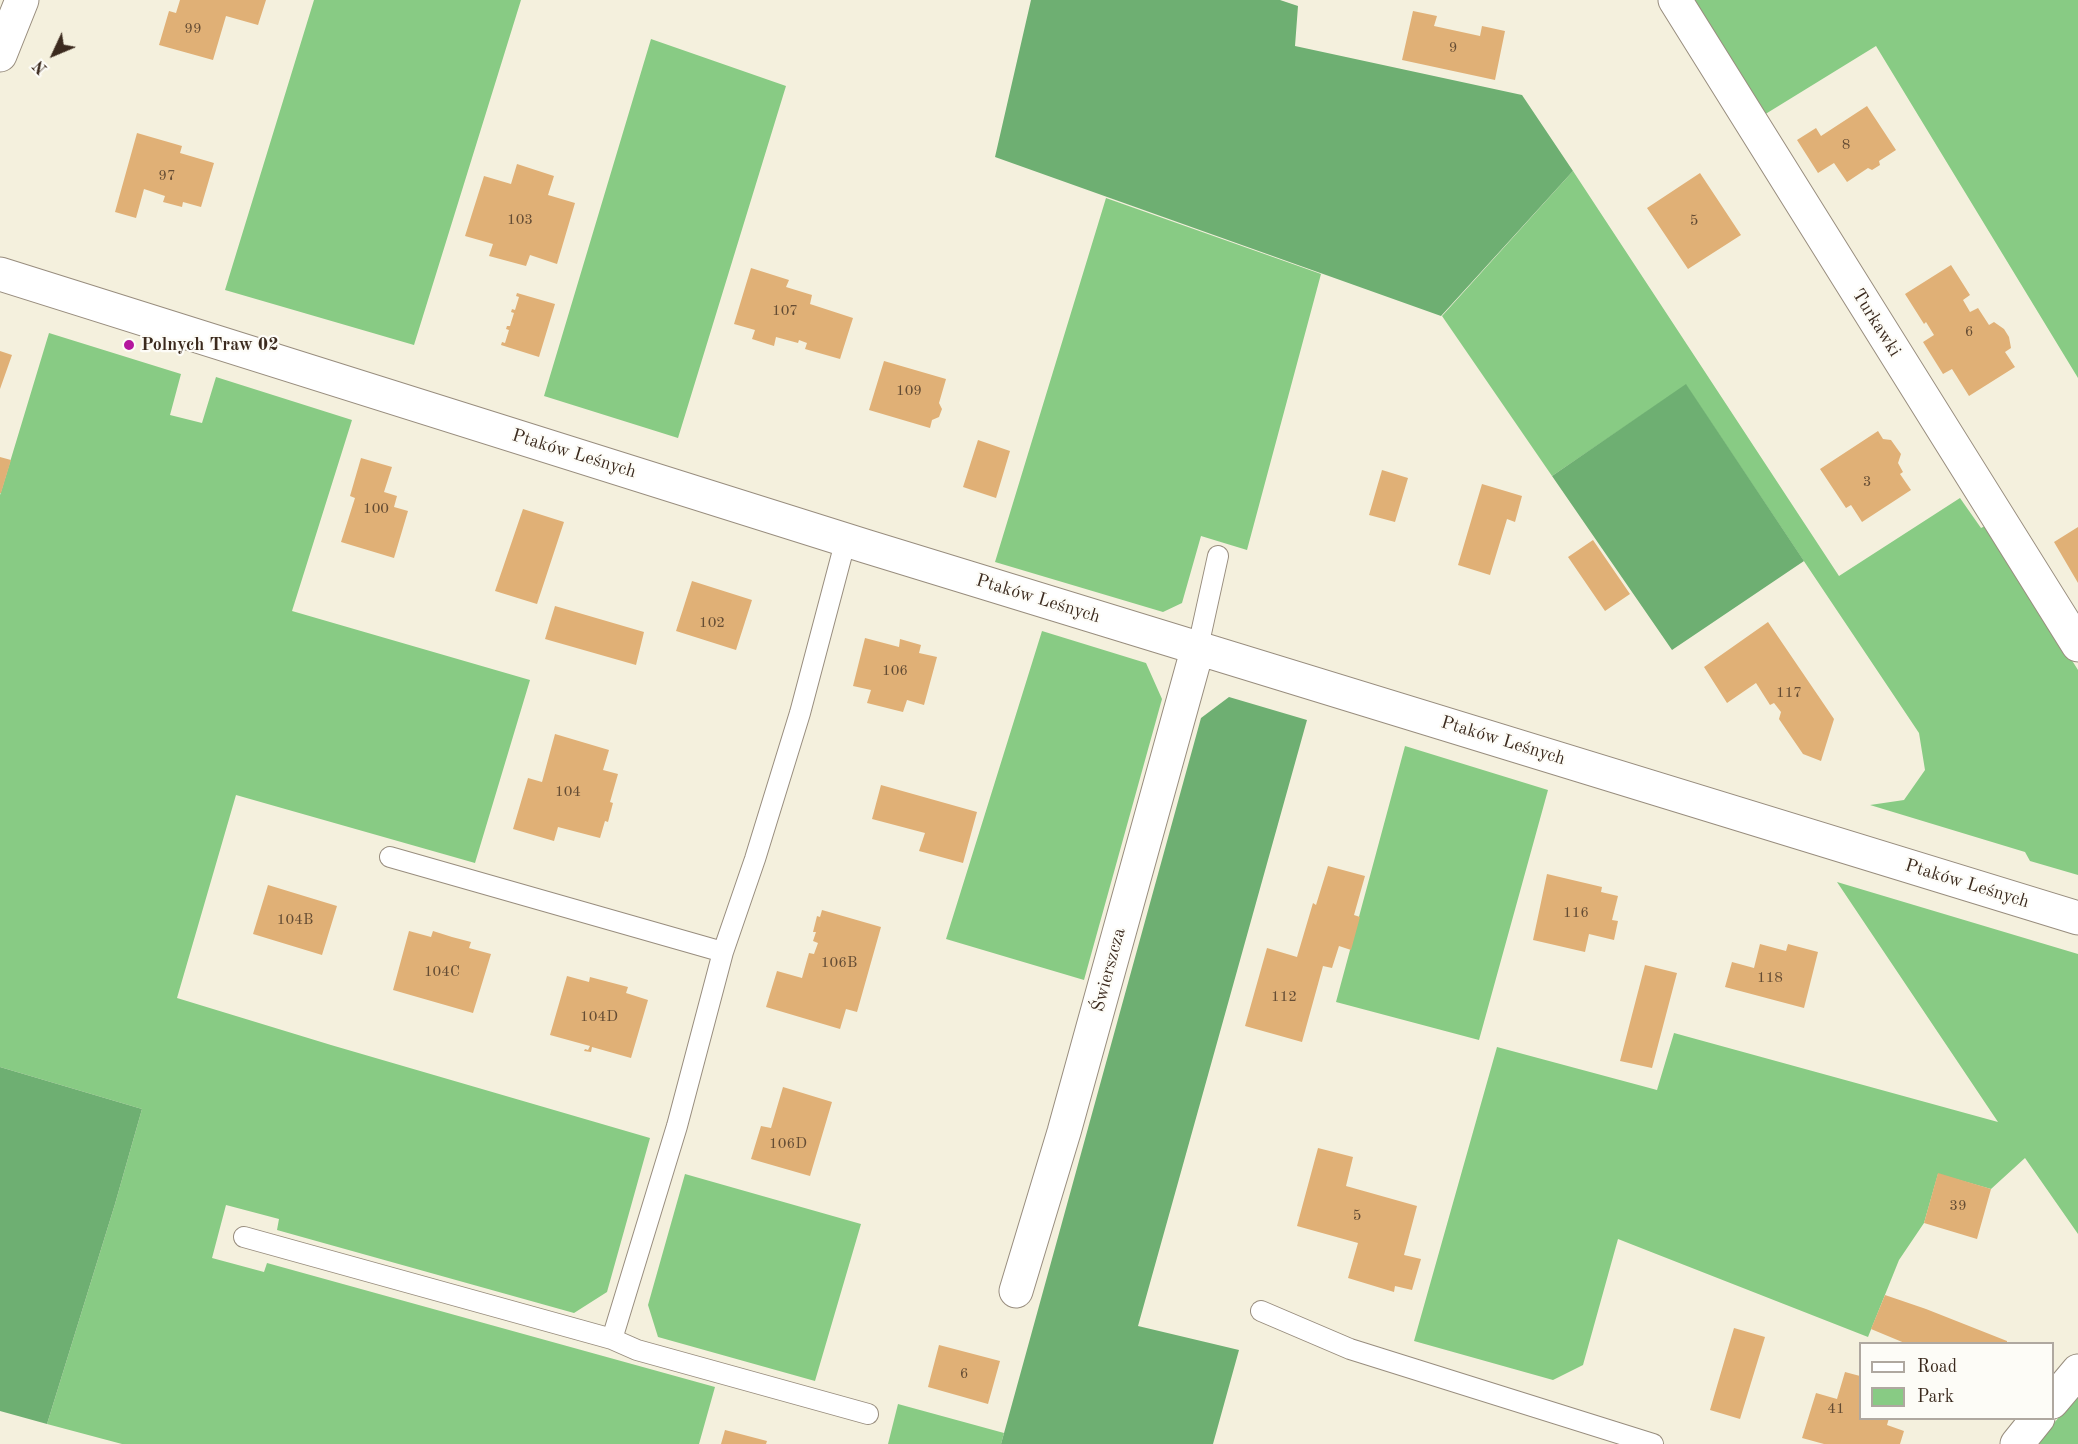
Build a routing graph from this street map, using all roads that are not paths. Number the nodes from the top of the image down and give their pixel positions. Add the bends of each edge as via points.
1 (22, 0) edge
2 (1675, 0) edge
3 (0, 55) edge
4 (0, 274) edge
5 (846, 539) junction
6 (1218, 556) dead end
7 (2078, 645) edge
8 (1198, 647) junction
9 (390, 856) dead end
10 (2078, 918) edge
11 (723, 952) junction
12 (244, 1237) dead end
13 (1016, 1291) dead end
14 (1261, 1311) dead end
15 (612, 1340) junction
16 (2078, 1371) edge
17 (2054, 1399) edge
18 (868, 1414) dead end
19 (2037, 1420) edge
20 (1653, 1444) edge
21 (2017, 1444) edge

1 - 3 street
2 - 7 street, Turkawki
4 - 5 street, Ptaków Leśnych
5 - 8 street, Ptaków Leśnych
5 - 11 lane via 800,713
6 - 8 lane
8 - 10 street, Ptaków Leśnych
8 - 13 street, Świerszcza
9 - 11 lane
11 - 15 lane via 677,1126
12 - 15 lane
14 - 20 lane via 1350,1349
15 - 18 lane
16 - 17 street
19 - 21 street

